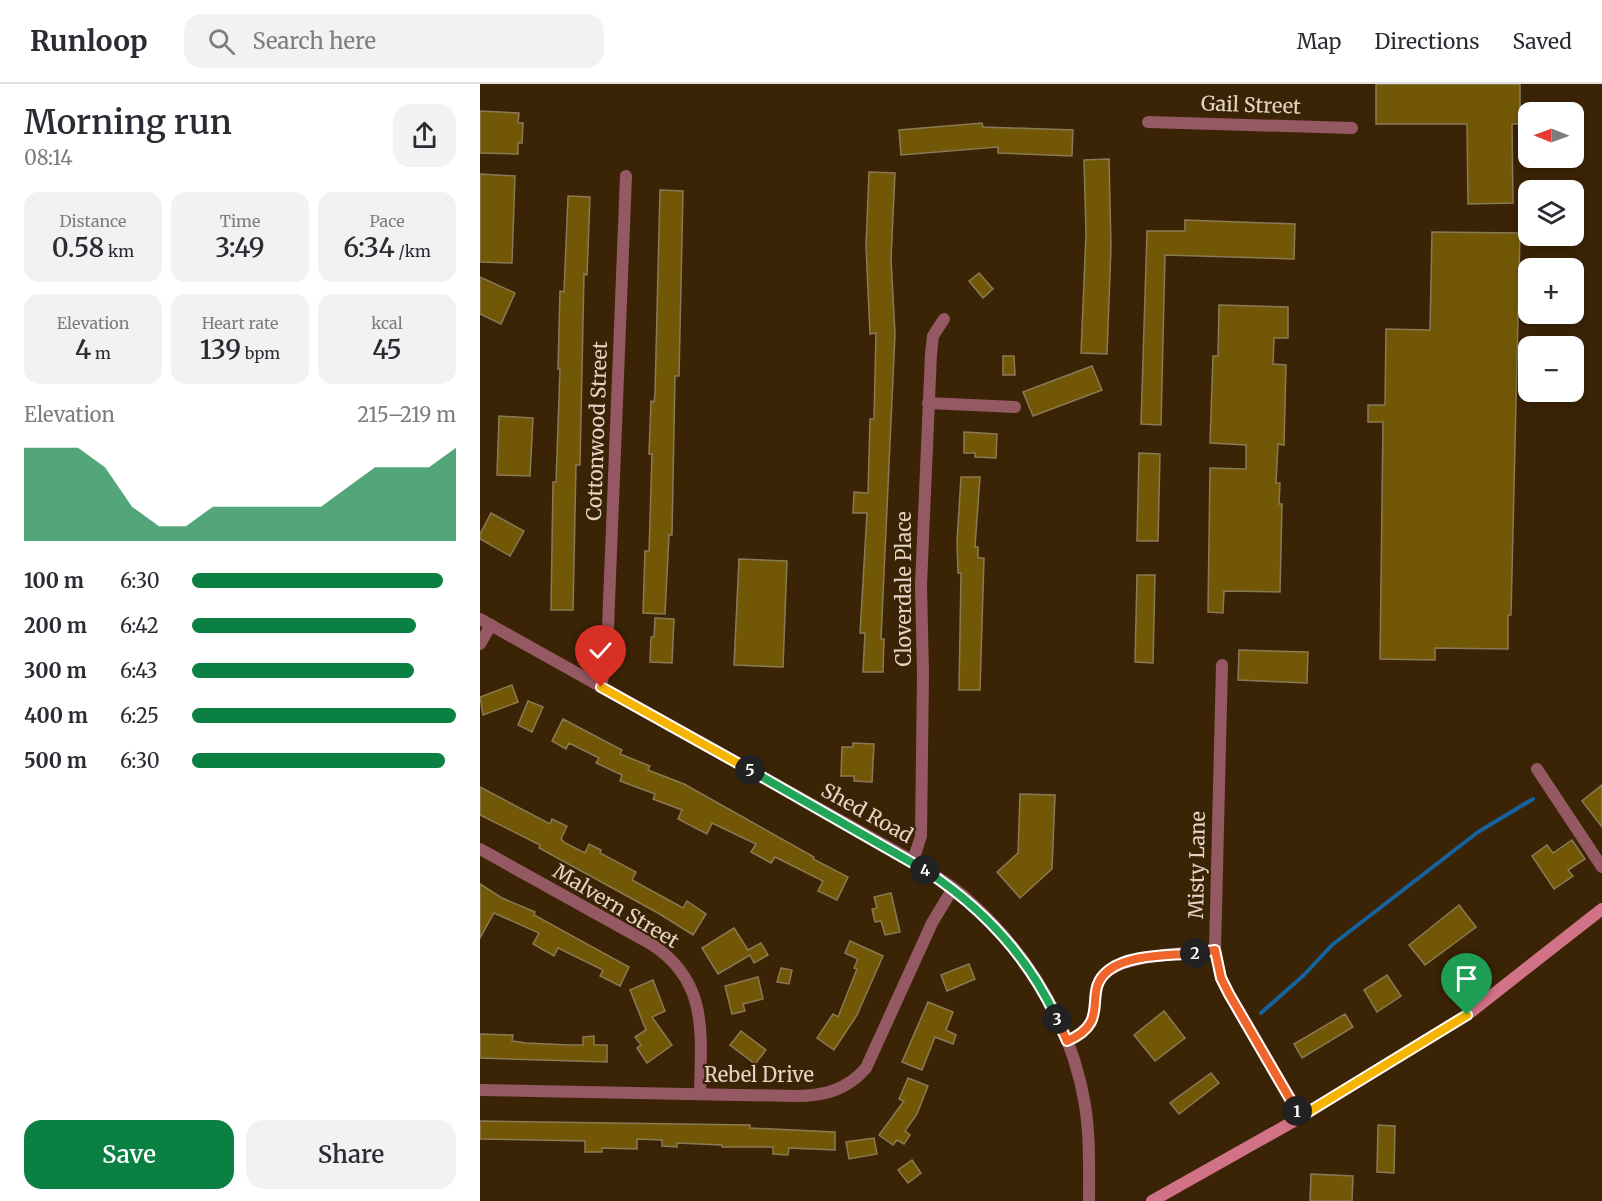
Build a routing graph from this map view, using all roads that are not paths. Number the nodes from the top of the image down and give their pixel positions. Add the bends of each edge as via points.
1 (1148, 122) dead end
2 (1352, 128) dead end
3 (626, 176) dead end
4 (944, 319) dead end
5 (928, 403) junction
6 (1015, 407) dead end
7 (485, 622) edge
8 (480, 644) edge
9 (1222, 665) dead end
10 (601, 687) junction
11 (1537, 769) dead end
12 (480, 849) edge
13 (913, 861) junction
14 (1602, 867) edge
15 (952, 888) junction
16 (1602, 909) edge
17 (1215, 950) junction
18 (1067, 1041) junction
19 (480, 1090) edge
20 (700, 1094) junction
21 (1300, 1117) junction
22 (1089, 1201) edge
23 (1152, 1201) edge

1 - 2 street, Gail Street
3 - 10 street, Cottonwood Street via 607,651
4 - 5 street, Cloverdale Place via 933,336
5 - 6 street
5 - 13 street, Cloverdale Place via 921,585 921,836
7 - 8 street
7 - 10 street, Shed Road
9 - 17 street, Misty Lane
10 - 13 street, Shed Road
11 - 14 street
12 - 20 street, Malvern Street via 651,944 671,960 686,979 700,1014
13 - 15 street, Shed Road
15 - 18 street, Shed Road via 985,917 1031,970
15 - 20 street, Rebel Drive via 932,922 866,1068 852,1081 813,1096
16 - 21 main road via 1467,1015
17 - 18 street via 1126,962 1108,971 1098,985 1087,1030
17 - 21 street, Misty Lane via 1229,994
18 - 22 street, Shed Road via 1085,1105
19 - 20 street, Rebel Drive
21 - 23 main road

